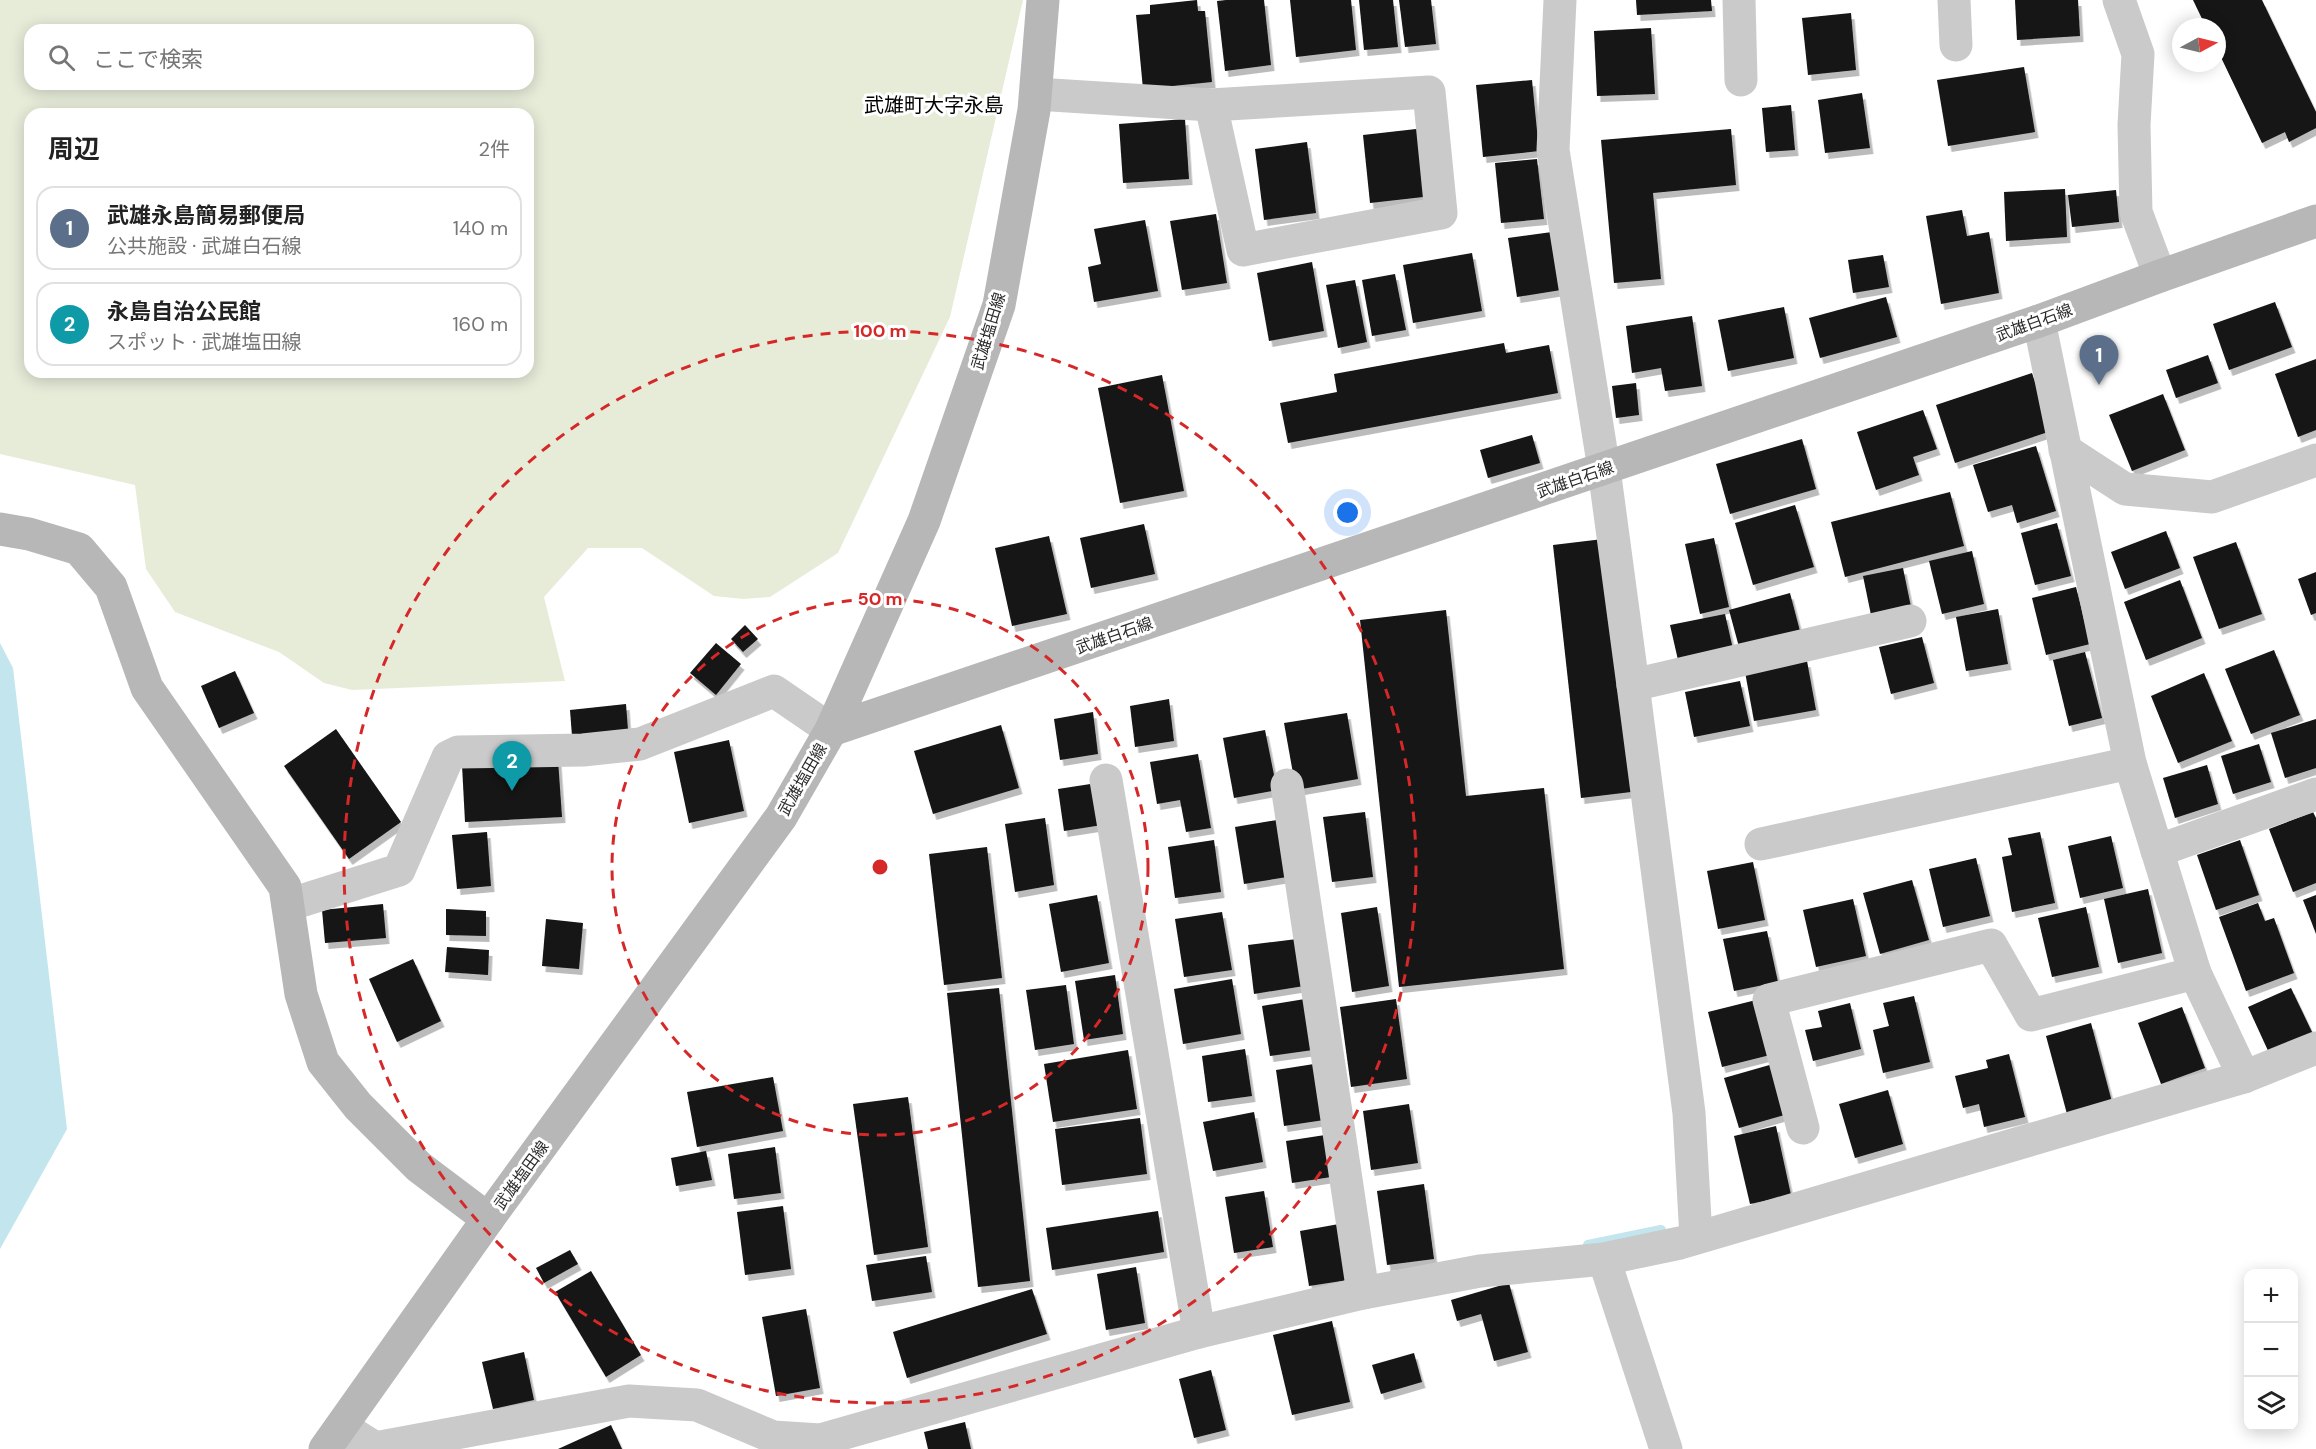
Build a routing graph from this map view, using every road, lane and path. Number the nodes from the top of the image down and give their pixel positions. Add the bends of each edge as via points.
1 (1043, 0) edge
2 (1560, 0) edge
3 (1739, 0) edge
4 (1954, 0) edge
5 (2119, 0) edge
6 (1956, 45) dead end
7 (1742, 80) dead end
8 (1036, 94) junction
9 (1211, 105) junction
10 (2316, 221) edge
11 (2160, 276) junction
12 (2039, 321) junction
13 (2065, 450) junction
14 (2316, 460) edge
15 (1604, 469) junction
16 (0, 529) edge
17 (1910, 621) dead end
18 (1633, 685) junction
19 (831, 730) junction
20 (2130, 763) junction
21 (1106, 780) dead end
22 (1287, 785) dead end
23 (2316, 794) edge
24 (1761, 844) dead end
25 (2157, 851) junction
26 (288, 905) junction
27 (2195, 973) junction
28 (2316, 1048) edge
29 (2244, 1077) junction
30 (1803, 1128) dead end
31 (488, 1220) junction
32 (1696, 1238) junction
33 (1604, 1259) junction
34 (1364, 1293) junction
35 (1199, 1332) junction
36 (334, 1438) edge
37 (1666, 1449) edge

1 - 8 main road, 武雄塩田線
2 - 15 street via 1553,150
3 - 7 street
4 - 6 street
5 - 11 street via 2138,54 2134,125 2136,212
8 - 9 street
8 - 19 main road, 武雄塩田線 via 999,305 924,521
9 - 9 street via 1429,92 1441,213 1242,250
10 - 11 main road, 武雄白石線
11 - 12 main road, 武雄白石線
12 - 13 street
12 - 15 main road, 武雄白石線
13 - 14 street via 2125,489 2212,497
13 - 20 street
15 - 18 street
15 - 19 main road, 武雄白石線
16 - 26 main road via 79,549 111,587 147,688 285,887
17 - 18 street
18 - 32 street via 1689,1113
19 - 26 street via 774,692 640,744 583,750 458,752 448,757 399,870
19 - 31 main road, 武雄塩田線 via 781,817
20 - 24 street
20 - 25 street
21 - 35 street
22 - 34 street
23 - 25 street
25 - 27 street
26 - 31 main road via 301,994 323,1062 358,1106 418,1167
27 - 29 street
27 - 30 street via 2031,1015 1991,945 1769,1000
28 - 29 street
29 - 32 street
31 - 36 main road, 武雄塩田線
32 - 33 street
33 - 34 street via 1480,1271
33 - 37 street
34 - 35 street
35 - 36 street via 820,1440 773,1437 697,1405 629,1401 375,1448

